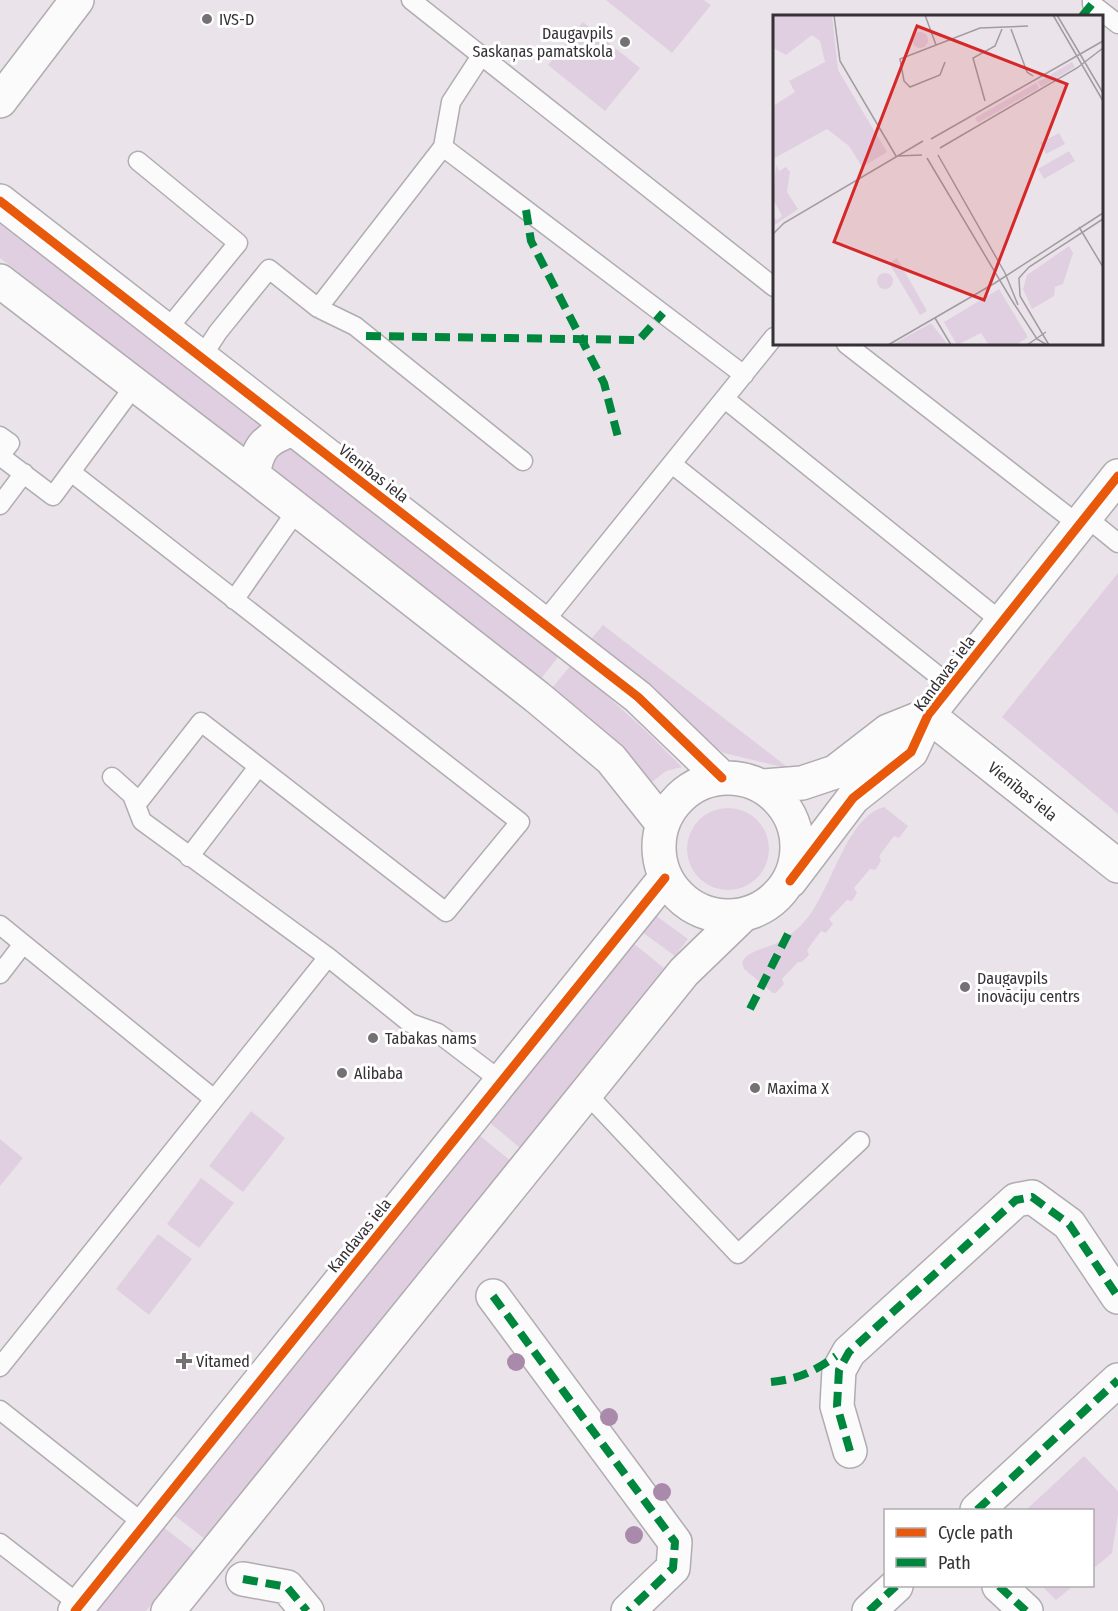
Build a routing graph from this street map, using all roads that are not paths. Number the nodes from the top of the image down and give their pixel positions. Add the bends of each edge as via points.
1 (78, 0) edge
2 (411, 0) edge
3 (1092, 0) edge
4 (1118, 24) edge
5 (482, 56) junction
6 (0, 101) edge
7 (443, 147) junction
8 (138, 161) dead end
9 (0, 201) edge
10 (0, 281) edge
11 (773, 286) edge
12 (318, 308) junction
13 (166, 331) junction
14 (773, 338) edge
15 (847, 345) edge
16 (201, 358) junction
17 (744, 375) junction
18 (135, 385) junction
19 (725, 399) junction
20 (293, 429) junction
21 (0, 436) edge
22 (523, 461) dead end
23 (672, 464) junction
24 (70, 472) junction
25 (24, 473) junction
26 (253, 475) junction
27 (1118, 476) edge
28 (0, 505) edge
29 (297, 510) junction
30 (1083, 521) junction
31 (1118, 543) edge
32 (234, 600) junction
33 (1002, 621) junction
34 (544, 622) junction
35 (951, 686) junction
36 (928, 715) junction
37 (258, 767) junction
38 (111, 777) dead end
39 (722, 778) junction
40 (764, 786) junction
41 (136, 805) junction
42 (662, 823) junction
43 (189, 857) junction
44 (1118, 866) edge
45 (665, 878) junction
46 (790, 881) junction
47 (743, 915) junction
48 (0, 925) edge
49 (23, 944) junction
50 (328, 957) junction
51 (0, 974) edge
52 (501, 1081) junction
53 (586, 1093) junction
54 (214, 1099) junction
55 (860, 1141) dead end
56 (493, 1296) dead end
57 (1118, 1297) edge
58 (0, 1366) edge
59 (1118, 1380) edge
60 (0, 1410) edge
61 (850, 1451) dead end
62 (978, 1509) edge
63 (144, 1524) junction
64 (0, 1543) edge
65 (243, 1579) dead end
66 (895, 1587) edge
67 (1000, 1587) edge
68 (77, 1608) edge
69 (168, 1611) edge
70 (307, 1611) edge
71 (628, 1611) edge
72 (869, 1611) edge
73 (1026, 1611) edge

1 - 6 street
2 - 5 lane
3 - 4 lane
5 - 7 lane via 451,102
5 - 11 lane
7 - 12 lane
7 - 17 lane
8 - 13 lane via 238,243
9 - 13 street, Vienības iela
10 - 18 street
12 - 16 lane via 269,269
12 - 22 lane via 355,326
13 - 16 street, Vienības iela
14 - 17 lane
15 - 30 lane
16 - 20 street, Vienības iela
17 - 19 lane
18 - 24 lane
18 - 26 street
19 - 23 lane
19 - 33 lane
20 - 26 street via 271,438 256,457
20 - 34 street, Vienības iela
21 - 25 lane via 10,443 0,456
23 - 34 lane
23 - 35 lane
24 - 25 lane via 53,496
24 - 32 lane
25 - 28 lane
26 - 29 street
27 - 30 street, Kandavas iela
29 - 32 lane
29 - 42 street via 611,759
30 - 31 lane
30 - 33 street, Kandavas iela
32 - 37 lane via 520,822 446,912
33 - 35 street, Kandavas iela
34 - 39 street, Vienības iela via 638,697
35 - 36 street, Kandavas iela
36 - 40 street, Kandavas iela via 888,731 835,772 802,783
36 - 44 street, Vienības iela
36 - 46 street, Kandavas iela via 911,752 853,798
37 - 41 lane via 201,722
37 - 43 lane
38 - 41 lane via 132,795
39 - 40 street, Kandavas iela
39 - 42 street, Kandavas iela via 686,792 671,806
40 - 46 street via 782,804 793,824 797,847
41 - 43 lane via 142,821
42 - 45 street, Kandavas iela via 659,861
43 - 50 lane
45 - 47 street, Kandavas iela via 679,897 698,910 720,916
45 - 52 street, Kandavas iela
46 - 47 street, Kandavas iela via 765,906
47 - 53 street, Kandavas iela via 684,972
48 - 49 lane
49 - 51 lane
49 - 54 lane
50 - 52 lane via 410,1023 438,1033
50 - 54 lane
52 - 63 street, Kandavas iela
53 - 55 lane via 738,1254
53 - 69 street, Kandavas iela
54 - 58 lane
56 - 71 street via 675,1542 673,1568
57 - 61 street via 1069,1224 1032,1197 1016,1200 849,1352 839,1370 837,1406
59 - 62 street
60 - 63 lane
63 - 68 street, Kandavas iela
64 - 68 lane
65 - 70 street via 287,1587
66 - 72 street
67 - 73 street

